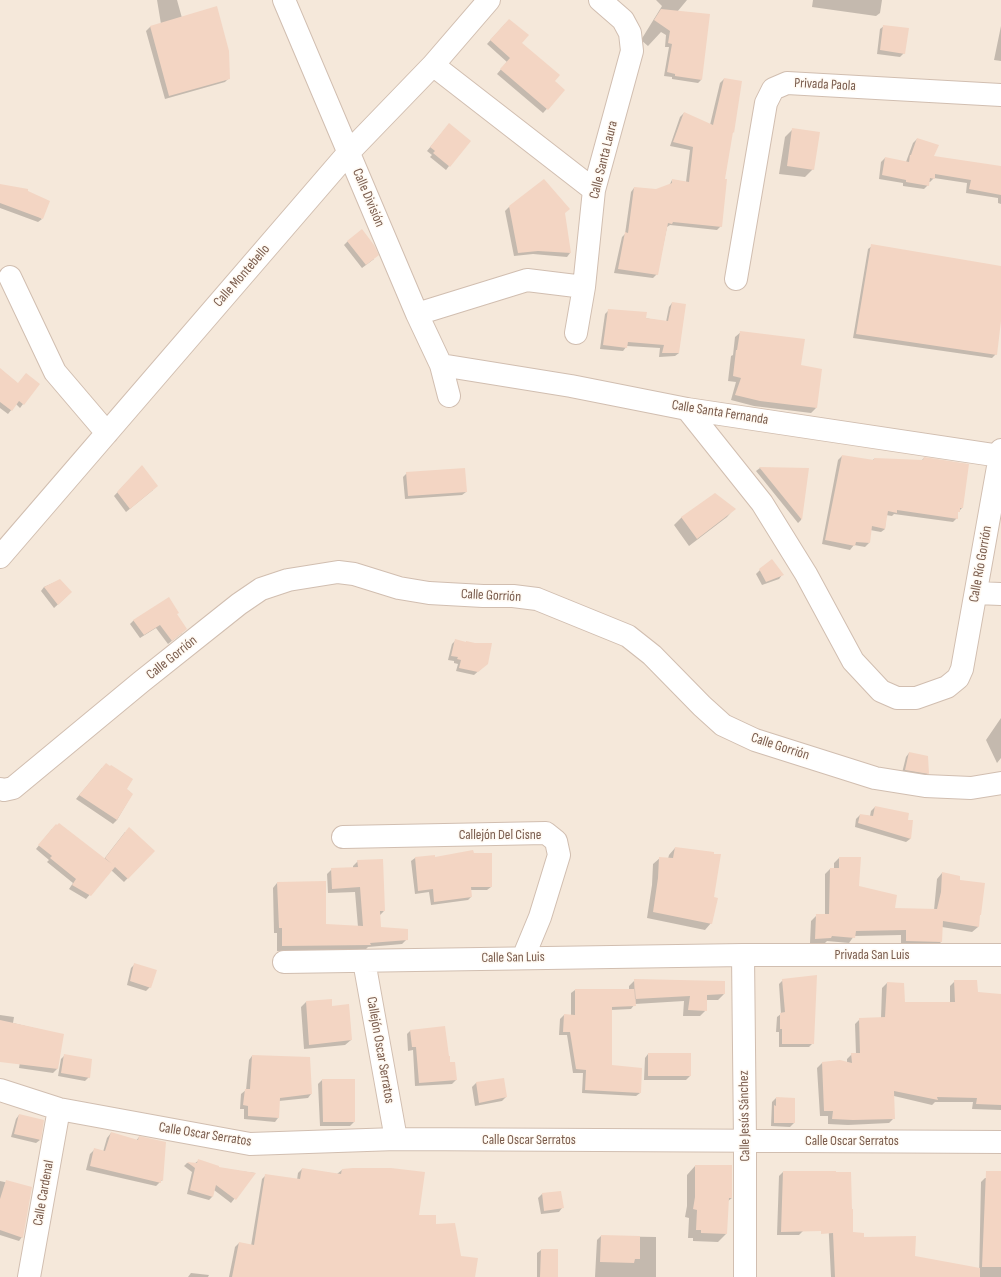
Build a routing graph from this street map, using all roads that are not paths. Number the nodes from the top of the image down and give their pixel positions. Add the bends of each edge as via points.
1 (284, 0) edge
2 (489, 0) edge
3 (600, 0) edge
4 (433, 65) junction
5 (1001, 95) edge
6 (349, 152) junction
7 (594, 190) junction
8 (10, 277) dead end
9 (736, 279) dead end
10 (584, 286) junction
11 (417, 314) junction
12 (576, 333) dead end
13 (441, 365) junction
14 (449, 396) dead end
15 (687, 409) junction
16 (107, 433) junction
17 (1000, 453) edge
18 (0, 557) edge
19 (976, 593) junction
20 (1001, 594) edge
21 (1001, 783) edge
22 (2, 790) edge
23 (343, 837) dead end
24 (743, 955) junction
25 (1001, 955) edge
26 (523, 958) junction
27 (364, 961) junction
28 (284, 962) dead end
29 (0, 1090) edge
30 (59, 1109) junction
31 (396, 1139) junction
32 (745, 1141) junction
33 (1001, 1142) edge
34 (29, 1277) edge
35 (744, 1277) edge

1 - 6 street, Calle División
2 - 4 street, Calle Montebello
3 - 7 street, Calle Santa Laura via 623,20 630,34 632,50
4 - 6 street, Calle Montebello
4 - 7 street
5 - 9 street, Privada Paola via 787,83 773,89 766,103
6 - 11 street, Calle División
6 - 16 street, Calle Montebello
7 - 10 street, Calle Santa Laura
8 - 16 street via 55,372
10 - 11 street via 527,280
10 - 12 street, Calle Santa Laura
11 - 13 street, Calle División
13 - 14 street, Calle División
13 - 15 street, Calle Santa Fernanda via 571,386
15 - 17 street, Calle Santa Fernanda
15 - 19 street, Calle Río Gorrión via 762,503 806,574 853,661 881,691 897,698 916,698 947,687 958,678 962,669
16 - 18 street, Calle Montebello
17 - 19 street, Calle Río Gorrión
19 - 20 street
21 - 22 street, Calle Gorrión via 971,788 933,787 883,779 754,740 723,725 652,655 628,636 537,599 429,593 338,572 288,580 262,589 141,682 13,788
23 - 26 street, Callejón Del Cisne via 546,833 556,841 559,855 540,917
24 - 25 street, Privada San Luis
24 - 26 street, Calle San Luis
24 - 32 street, Calle Jesús Sánchez
26 - 27 street, Calle San Luis
27 - 28 street, Calle San Luis
27 - 31 street, Callejón Oscar Serratos
29 - 30 street, Calle Oscar Serratos
30 - 31 street, Calle Oscar Serratos via 250,1144
30 - 34 street, Calle Cardenal
31 - 32 street, Calle Oscar Serratos
32 - 33 street, Calle Oscar Serratos
32 - 35 street, Calle Jesús Sánchez

